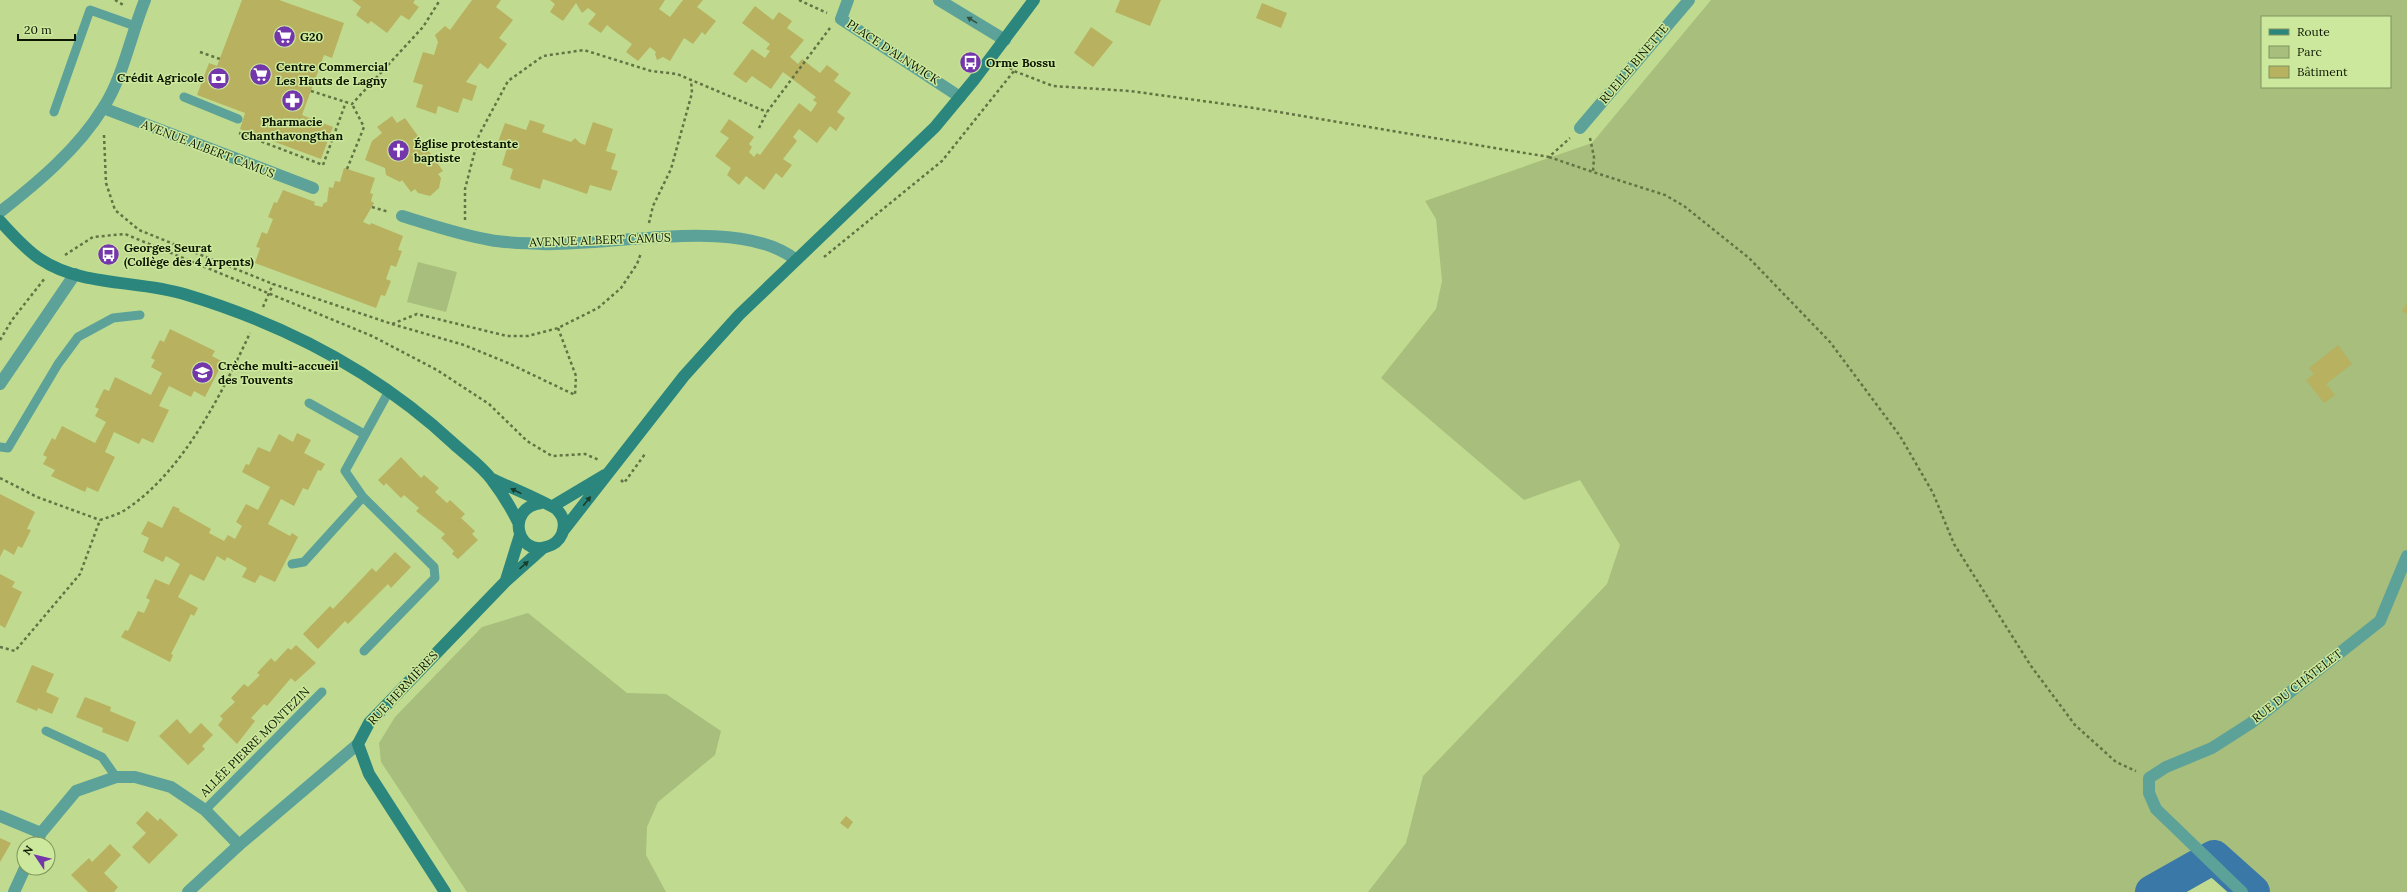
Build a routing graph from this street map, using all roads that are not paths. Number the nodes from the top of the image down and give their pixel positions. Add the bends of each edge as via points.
1 (145, 0) edge
2 (848, 0) edge
3 (939, 0) edge
4 (1034, 0) edge
5 (1689, 0) edge
6 (135, 26) junction
7 (1005, 40) junction
8 (184, 97) dead end
9 (960, 97) junction
10 (103, 108) junction
11 (54, 112) dead end
12 (236, 117) road end
13 (1580, 128) road end
14 (313, 188) dead end
15 (0, 212) edge
16 (402, 216) dead end
17 (0, 221) edge
18 (796, 260) junction
19 (75, 274) junction
20 (140, 314) dead end
21 (0, 384) edge
22 (389, 391) junction
23 (309, 403) dead end
24 (364, 434) junction
25 (0, 447) edge
26 (612, 471) junction
27 (492, 479) junction
28 (363, 497) junction
29 (547, 504) junction
30 (518, 522) junction
31 (563, 531) junction
32 (520, 535) junction
33 (543, 548) junction
34 (2407, 556) edge
35 (292, 564) dead end
36 (506, 581) junction
37 (364, 651) dead end
38 (322, 692) dead end
39 (46, 731) dead end
40 (358, 744) junction
41 (116, 777) junction
42 (205, 810) junction
43 (0, 816) edge
44 (35, 836) edge
45 (40, 836) edge
46 (239, 845) junction
47 (22, 876) edge
48 (14, 892) edge
49 (188, 892) edge
50 (445, 892) edge
51 (2242, 892) edge

1 - 6 street
2 - 9 street, PLACE D'ALNWICK via 841,19
7 -> 3 street
4 - 7 main road
5 - 13 street, RUELLE BINETTE
6 - 10 street via 114,86
6 - 11 lane via 90,10
7 - 9 main road
8 - 12 lane
9 - 18 main road via 911,150
10 - 14 street, AVENUE ALBERT CAMUS
10 - 15 street via 73,147
16 - 18 street, AVENUE ALBERT CAMUS via 490,240 542,244 721,236 770,244
17 - 19 main road via 21,244 41,260
18 - 26 main road via 739,315 684,376
19 - 21 street
19 - 22 main road via 172,291 256,320 288,333 354,367
20 - 25 lane via 113,318 78,337 58,364 8,448
22 - 24 lane
22 - 27 main road via 425,416
23 - 24 lane
24 - 28 lane via 345,471
26 - 29 main road
31 -> 26 main road
29 -> 27 main road
27 - 30 main road
28 - 35 lane via 304,562
28 - 37 lane via 434,567 435,578
29 - 30 main road via 534,504 524,511
29 - 31 main road via 562,517
30 - 32 main road
31 - 33 main road via 556,543
32 - 33 main road via 530,545
32 - 36 main road
36 -> 33 main road, RUE HERMIÈRES
34 - 51 street, RUE DU CHÂTELET via 2380,621 2251,723 2212,748 2166,767 2149,778 2149,793 2156,809
36 - 40 main road, RUE HERMIÈRES via 369,723
38 - 42 lane, ALLÉE PIERRE MONTEZIN
39 - 41 lane via 102,757
40 - 46 street
40 - 50 main road via 369,774
41 - 42 street via 135,777 172,787
41 - 45 street via 76,791
42 - 46 street
43 - 44 street
46 - 49 street
47 - 48 street

